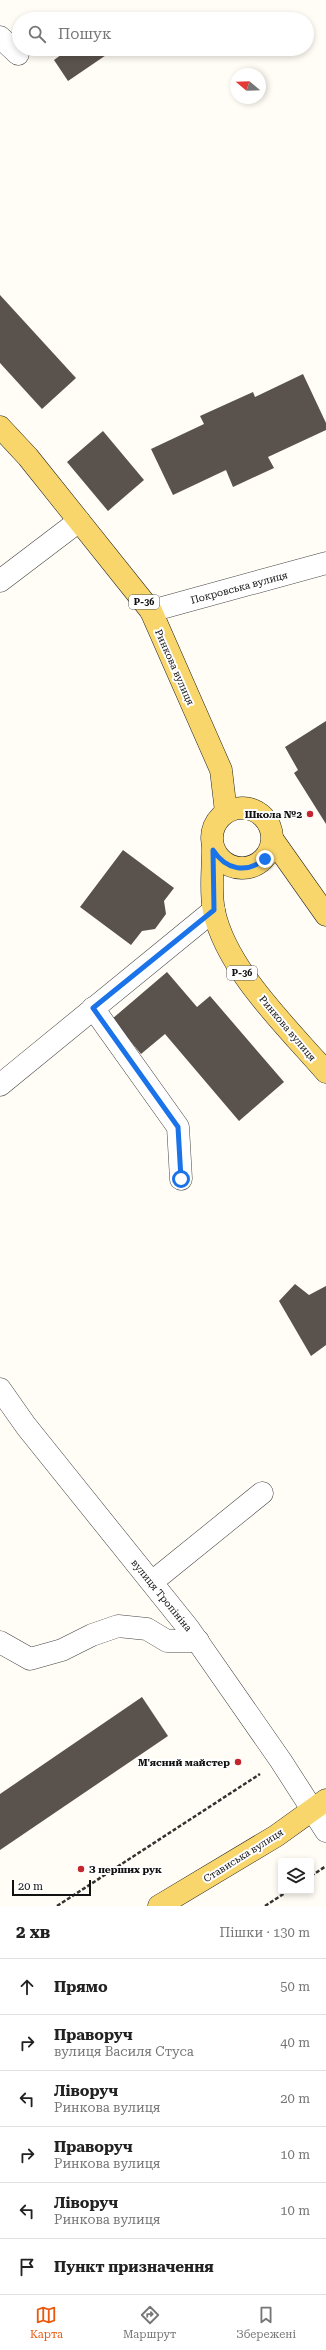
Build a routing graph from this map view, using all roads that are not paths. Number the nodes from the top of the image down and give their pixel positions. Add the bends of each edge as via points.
1 (0, 37) edge
2 (12, 48) edge
3 (0, 427) edge
4 (79, 521) junction
5 (326, 563) edge
6 (0, 581) edge
7 (151, 611) junction
8 (226, 812) junction
9 (273, 840) junction
10 (213, 850) junction
11 (214, 910) junction
12 (326, 915) edge
13 (93, 1008) junction
14 (326, 1072) edge
15 (0, 1085) edge
16 (181, 1179) dead end
17 (0, 1389) edge
18 (262, 1493) dead end
19 (152, 1582) junction
20 (198, 1641) junction
21 (0, 1642) edge
22 (322, 1816) edge
23 (159, 1906) edge
24 (187, 1906) edge

1 - 2 street
3 - 4 main road, Ринкова вулиця / Р-36
4 - 6 street
4 - 7 main road, Ринкова вулиця / Р-36
5 - 7 street, Покровська вулиця
7 - 8 main road, Ринкова вулиця / Р-36 via 221,770
8 - 9 main road via 235,808 254,809 268,822
8 - 10 main road, Ринкова вулиця / Р-36 via 214,824
9 - 10 main road via 265,859 247,868 227,865
9 - 12 main road
10 - 11 main road, Ринкова вулиця / Р-36
11 - 13 street
11 - 14 main road, Ринкова вулиця / Р-36 via 226,948 243,974
13 - 15 street
13 - 16 street via 178,1127
17 - 19 street, вулиця Тропініна via 26,1426
18 - 19 street
19 - 20 street, вулиця Тропініна
20 - 21 street via 167,1641 147,1629 118,1626 62,1650 30,1659
20 - 22 street, вулиця Тропініна
22 - 23 main road, Стависька вулиця via 276,1836
22 - 24 main road, Стависька вулиця

